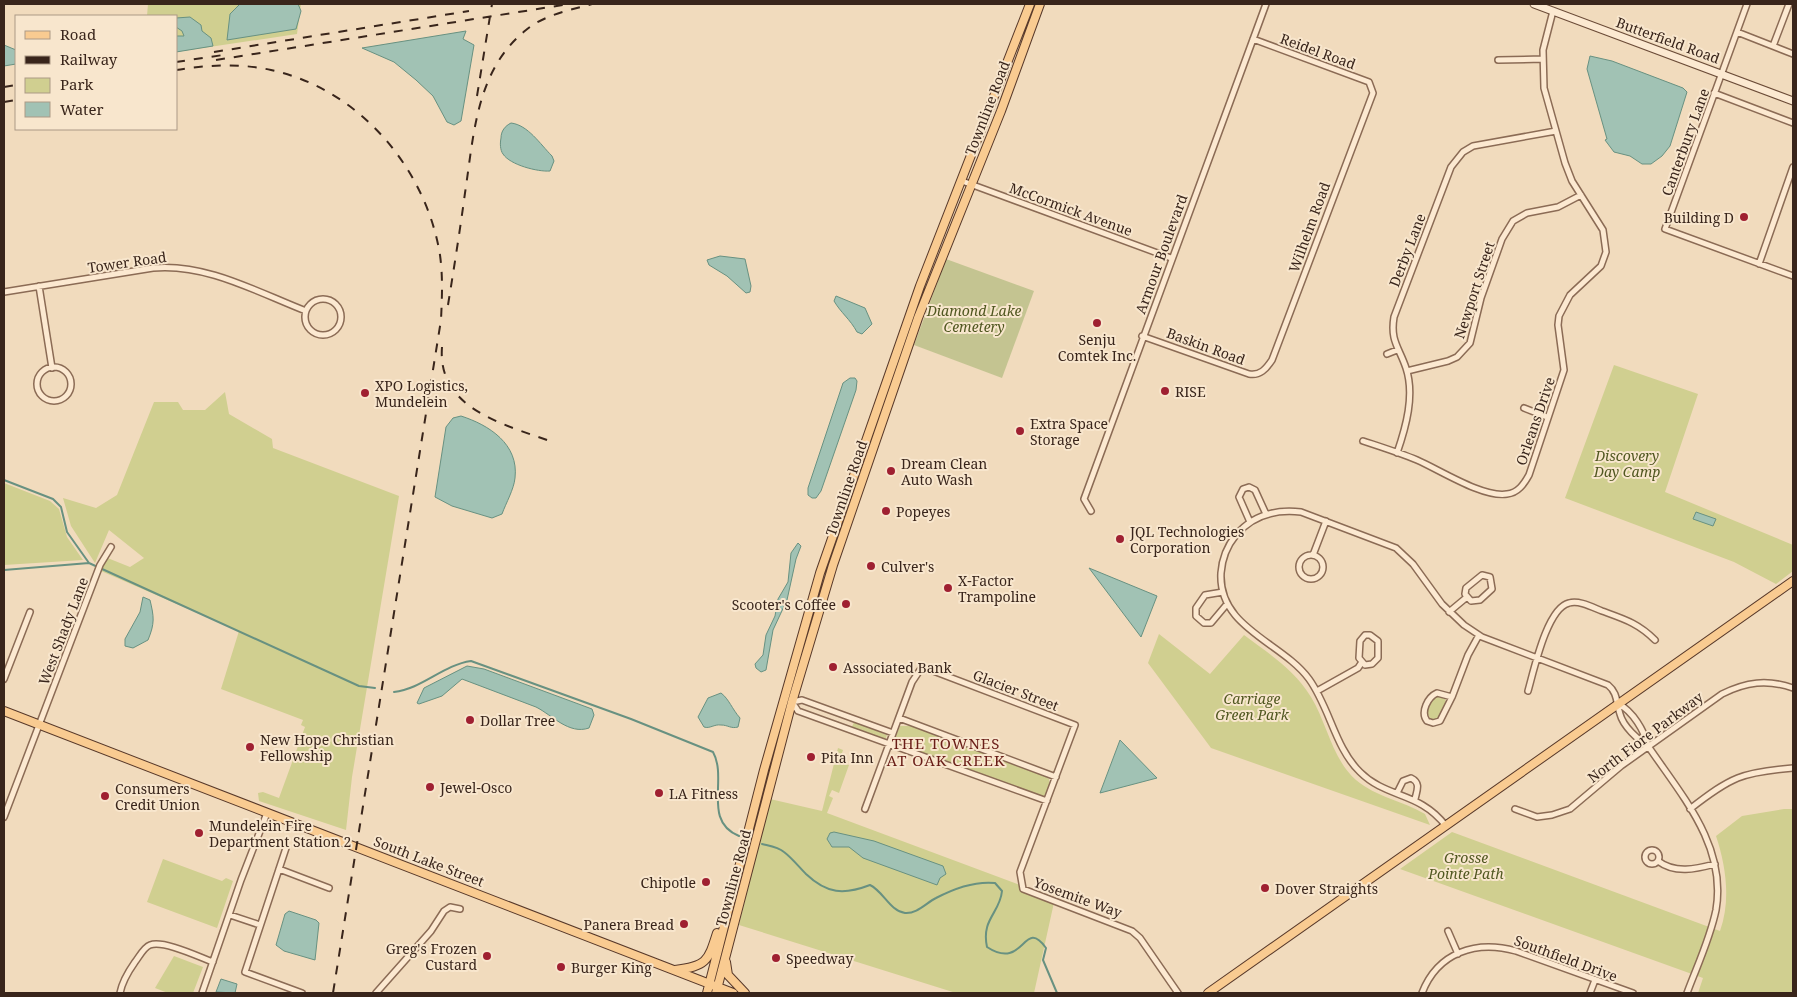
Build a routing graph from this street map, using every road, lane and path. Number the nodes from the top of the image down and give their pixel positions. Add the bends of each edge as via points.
1 (1030, 4) edge
2 (1040, 4) edge
3 (1266, 4) edge
4 (1534, 4) edge
5 (1747, 4) edge
6 (1789, 4) edge
7 (1553, 11) junction
8 (1737, 32) junction
9 (1253, 39) junction
10 (1773, 46) junction
11 (1793, 54) edge
12 (1498, 60) dead end
13 (1543, 60) junction
14 (1722, 74) junction
15 (1372, 88) joint
16 (1714, 93) junction
17 (1793, 101) edge
18 (1793, 123) edge
19 (1556, 131) junction
20 (1464, 143) dead end
21 (1468, 149) junction
22 (1793, 167) edge
23 (962, 181) junction
24 (971, 184) junction
25 (1581, 196) junction
26 (1171, 258) junction
27 (1759, 264) junction
28 (1793, 276) edge
29 (39, 286) junction
30 (4, 292) edge
31 (306, 311) junction
32 (1142, 336) junction
33 (1397, 350) junction
34 (1387, 354) dead end
35 (52, 368) junction
36 (1407, 371) junction
37 (1262, 372) joint
38 (1524, 408) dead end
39 (1547, 417) junction
40 (1363, 441) dead end
41 (1396, 453) junction
42 (1091, 511) dead end
43 (1266, 514) junction
44 (1326, 521) junction
45 (1250, 522) junction
46 (111, 547) dead end
47 (1313, 555) junction
48 (1793, 581) edge
49 (1223, 592) junction
50 (1466, 597) junction
51 (1227, 604) junction
52 (30, 612) dead end
53 (1449, 612) junction
54 (1479, 635) junction
55 (1655, 640) dead end
56 (1537, 659) junction
57 (1362, 662) junction
58 (4, 679) edge
59 (1793, 688) edge
60 (1317, 691) junction
61 (1528, 691) dead end
62 (1452, 697) junction
63 (792, 702) junction
64 (1619, 704) junction
65 (4, 711) edge
66 (899, 718) junction
67 (38, 725) junction
68 (1075, 725) joint
69 (893, 733) junction
70 (889, 744) junction
71 (1648, 746) junction
72 (1793, 768) edge
73 (1056, 777) junction
74 (1397, 793) junction
75 (1415, 799) junction
76 (1047, 801) junction
77 (866, 809) dead end
78 (1515, 809) dead end
79 (1690, 809) junction
80 (268, 813) junction
81 (4, 817) edge
82 (1446, 826) junction
83 (286, 848) dead end
84 (1658, 861) dead end
85 (1715, 864) junction
86 (279, 869) junction
87 (329, 888) dead end
88 (460, 910) dead end
89 (230, 915) junction
90 (726, 916) junction
91 (260, 925) junction
92 (1448, 931) dead end
93 (1458, 954) junction
94 (725, 958) junction
95 (213, 962) junction
96 (674, 970) junction
97 (1595, 980) junction
98 (709, 984) junction
99 (717, 990) edge
100 (120, 993) edge
101 (202, 993) edge
102 (302, 993) edge
103 (376, 993) edge
104 (707, 993) edge
105 (733, 993) edge
106 (745, 993) edge
107 (1178, 993) edge
108 (1208, 993) edge
109 (1422, 993) edge
110 (1590, 993) edge
111 (1632, 993) edge
112 (1688, 993) edge

1 - 23 main road, Townline Road
2 - 24 main road, Townline Road
3 - 9 street, Armour Boulevard
4 - 7 main road, Butterfield Road
5 - 8 street, Canterbury Lane
6 - 10 street
7 - 13 street, Orleans Drive via 1546,30
7 - 14 main road, Butterfield Road
8 - 10 street
8 - 14 street, Canterbury Lane
9 - 15 street, Reidel Road via 1369,82
9 - 26 street, Armour Boulevard
10 - 11 street
12 - 13 street
13 - 19 street, Orleans Drive via 1544,88
14 - 16 street, Canterbury Lane
14 - 17 main road, Butterfield Road
15 - 37 street, Wilhelm Road via 1373,93 1272,360
16 - 18 street
16 - 27 street, Canterbury Lane via 1665,229
19 - 21 street
19 - 25 street, Orleans Drive via 1572,181
20 - 21 street
21 - 33 street, Derby Lane via 1456,159 1447,176 1394,317 1393,339
22 - 27 street
23 - 24 street, McCormick Avenue
23 - 90 main road, Townline Road via 910,314 820,573
24 - 26 street, McCormick Avenue
24 - 63 main road, Townline Road via 884,416 833,565
25 - 36 street, Newport Street via 1558,207 1526,213 1513,221 1502,239 1481,298 1470,343 1457,357 1448,361
25 - 39 street, Orleans Drive via 1602,230 1606,252 1597,271 1571,294 1563,307 1558,325 1564,370
26 - 32 street, Armour Boulevard
27 - 28 street
29 - 30 street, Tower Road
29 - 31 street, Tower Road via 176,266 204,272
29 - 35 street
31 - 31 street via 308,327 319,335 332,332 340,323 340,310 331,301 318,300
32 - 37 street, Baskin Road via 1249,374
32 - 42 street, Armour Boulevard via 1084,499
33 - 34 street
33 - 36 street, Derby Lane
35 - 35 street via 40,375 37,388 44,398 56,401 65,397 71,384 67,374
36 - 41 street, Derby Lane via 1409,414
38 - 39 street
39 - 41 street, Orleans Drive via 1524,484 1506,494 1490,492 1452,478
40 - 41 street, Orleans Drive
43 - 44 street via 1301,512
43 - 45 street
43 - 45 street via 1255,490 1243,489 1239,497
44 - 47 street
44 - 53 street via 1396,548 1413,564
45 - 49 street via 1231,541 1226,553 1222,568
46 - 67 street, West Shady Lane via 97,573
47 - 47 street via 1320,559 1323,567 1321,574 1311,579 1301,573 1300,565 1303,558
48 - 64 main road
49 - 51 street
49 - 51 street via 1205,595 1196,608 1196,616 1201,622 1211,622
50 - 50 street via 1468,585 1482,574 1490,578 1492,589 1480,600
50 - 53 street
51 - 60 street via 1244,625 1296,664
52 - 58 street
53 - 54 street
54 - 56 street
54 - 62 street
55 - 56 street via 1635,623 1570,602 1553,616
56 - 61 street
56 - 64 street via 1603,682 1612,688
57 - 57 street via 1359,658 1360,641 1365,635 1370,635 1378,641 1378,658 1372,664
57 - 60 street via 1358,668
59 - 71 street, North Fiore Parkway via 1764,682 1736,687
60 - 74 street via 1354,766 1375,784
62 - 62 street via 1440,721 1427,721 1424,711 1432,696 1444,693
63 - 69 street via 802,700
63 - 70 street via 798,711
63 - 94 main road, Townline Road
64 - 71 street via 1628,709 1646,736
64 - 71 street via 1620,715 1639,740
64 - 82 main road
65 - 67 main road, South Lake Street
66 - 68 street, Glacier Street via 912,682 920,670 928,669
66 - 69 street
66 - 73 street
67 - 80 main road, South Lake Street
67 - 81 street, West Shady Lane
68 - 73 street, Yosemite Way
69 - 70 street
70 - 76 street
70 - 77 street
71 - 78 street, North Fiore Parkway via 1566,811 1537,817
71 - 79 street
72 - 79 street via 1757,771 1737,777
73 - 76 street, Yosemite Way
74 - 75 street
74 - 75 street via 1402,780 1411,778 1418,787
75 - 82 street
76 - 107 street, Yosemite Way via 1020,872 1023,889 1132,931
79 - 85 street via 1705,833
80 - 89 street
80 - 96 main road, South Lake Street
82 - 108 main road
83 - 86 street
84 - 85 street via 1681,870
85 - 112 street via 1715,912
86 - 87 street
86 - 91 street
88 - 103 street via 450,907 444,911 431,931
89 - 91 street
89 - 95 street
90 - 96 main road via 706,961 699,966
90 - 98 main road, Townline Road
91 - 102 street via 245,972
92 - 93 street
93 - 97 street, Southfield Drive via 1472,948 1499,946
93 - 109 street, Southfield Drive via 1436,970
94 - 99 main road, Townline Road
94 - 106 main road via 728,975
95 - 100 street via 167,945 153,944 136,960
95 - 101 street
96 - 98 main road, South Lake Street
97 - 110 street
97 - 111 street, Southfield Drive
98 - 99 main road, South Lake Street
98 - 104 main road, Townline Road
99 - 105 main road, South Lake Street

